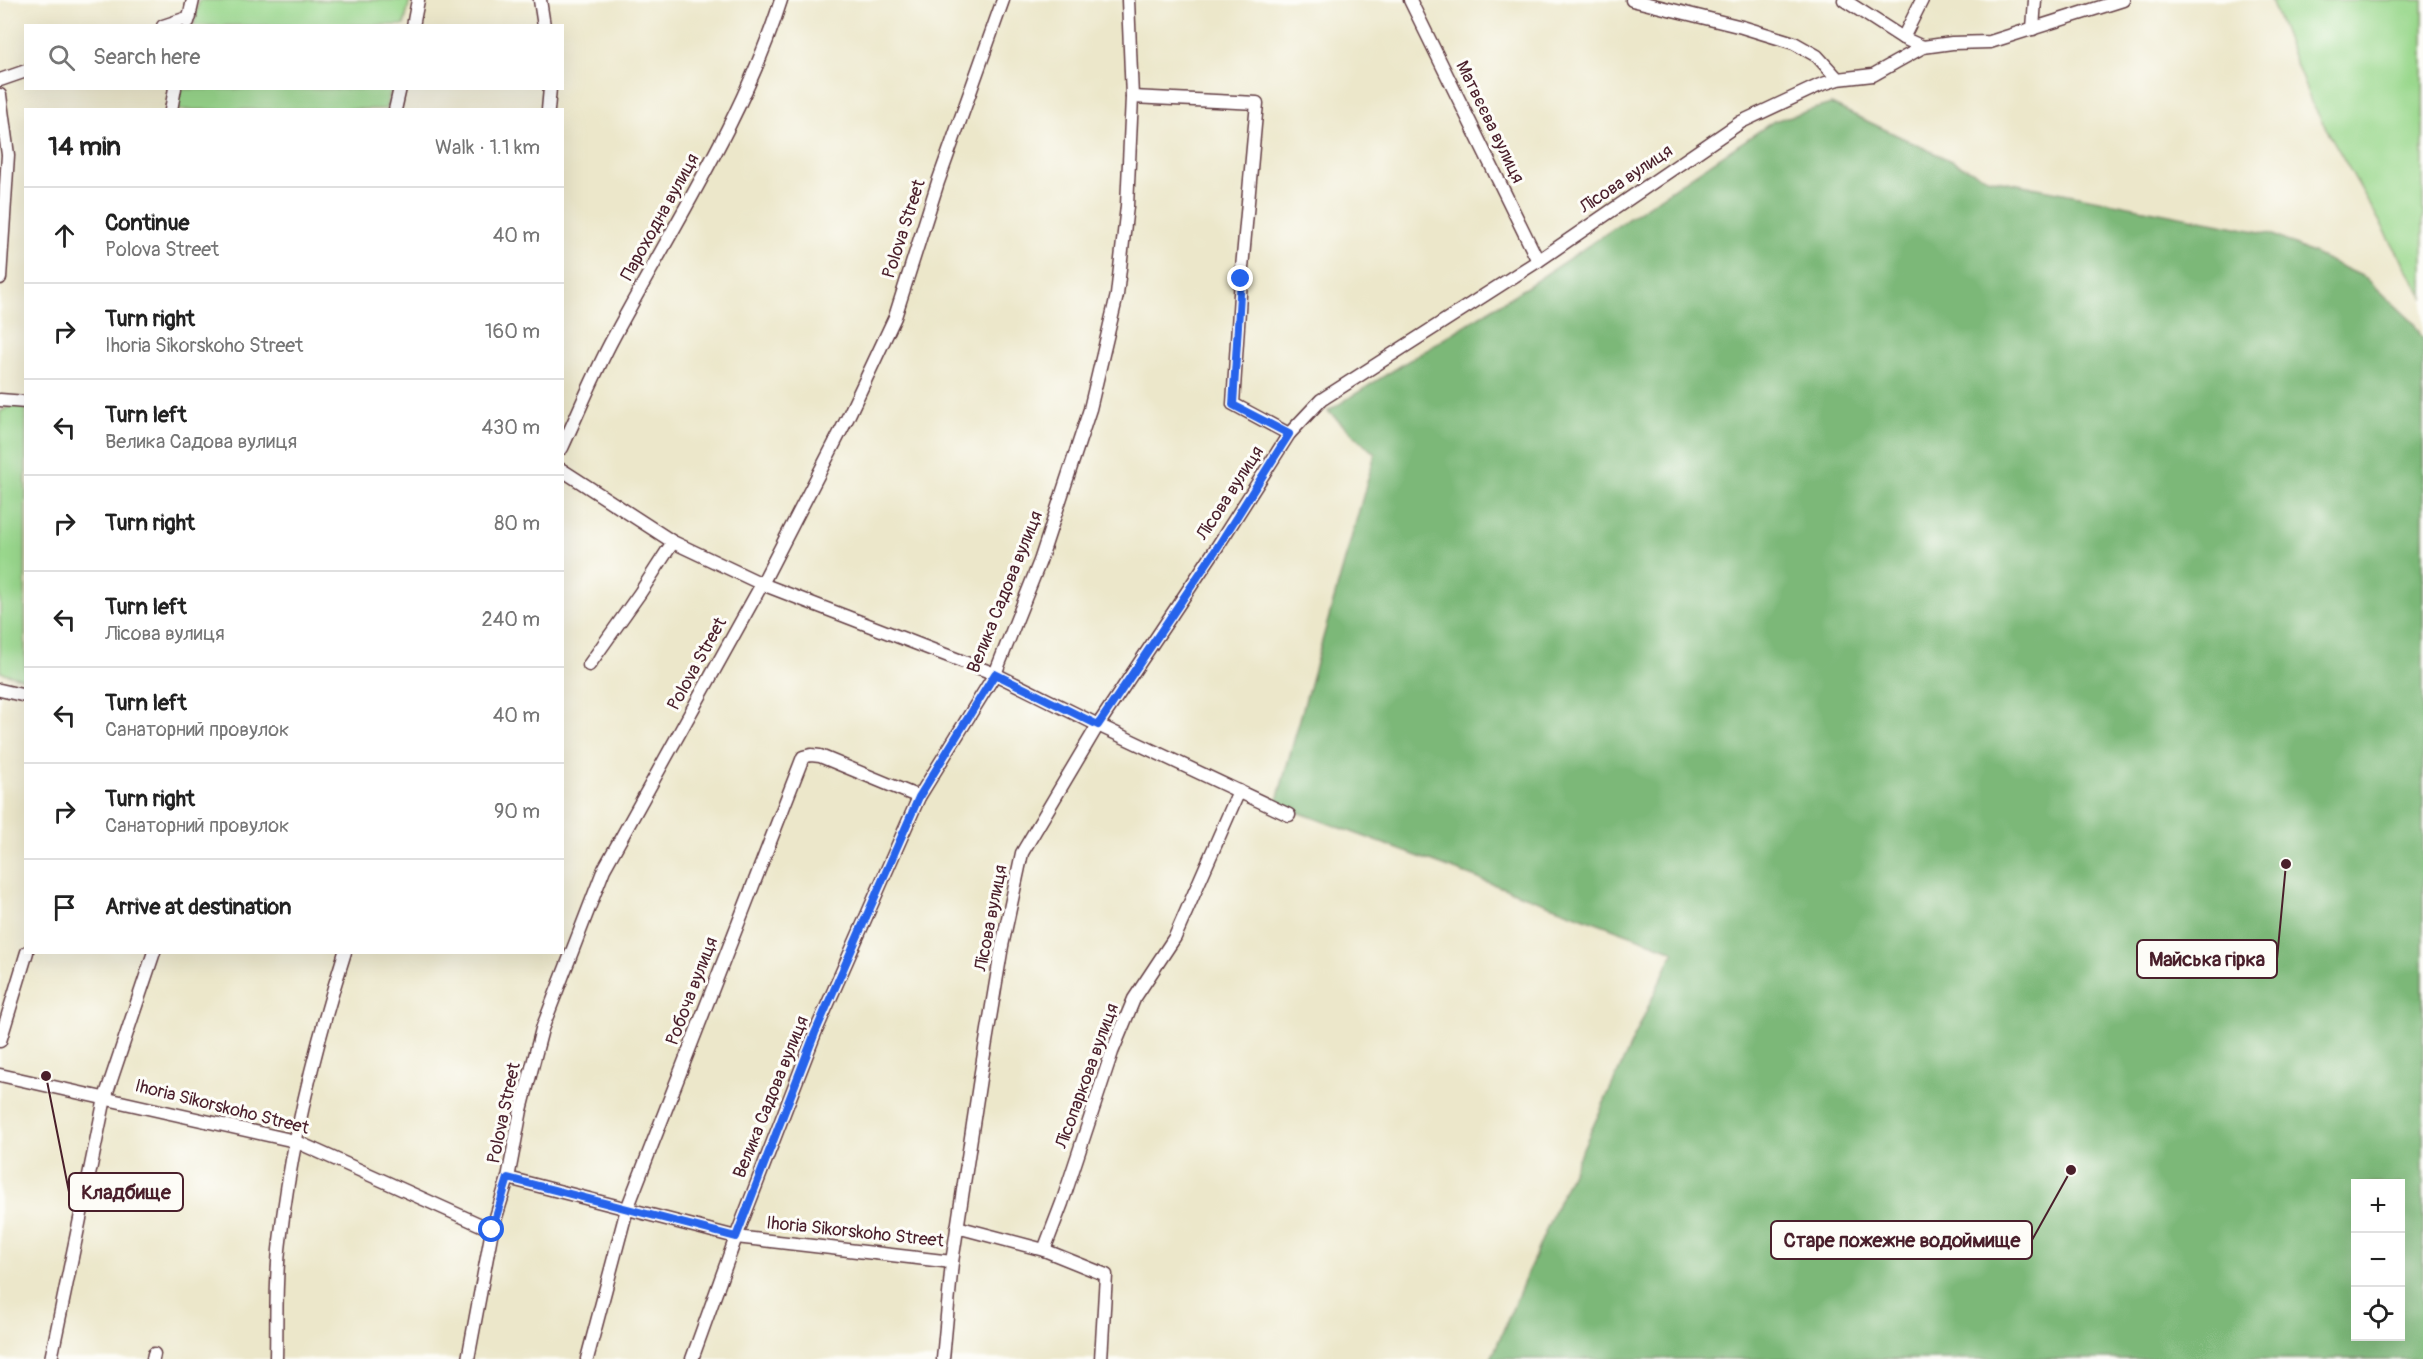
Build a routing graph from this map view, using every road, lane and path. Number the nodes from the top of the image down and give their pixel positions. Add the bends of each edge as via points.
1 (193, 0) edge
2 (418, 0) edge
3 (540, 0) edge
4 (781, 0) edge
5 (1003, 0) edge
6 (1128, 0) edge
7 (1410, 0) edge
8 (1632, 0) edge
9 (1844, 0) edge
10 (1922, 0) edge
11 (2035, 0) edge
12 (2123, 0) edge
13 (189, 21) edge
14 (174, 24) edge
15 (413, 24) edge
16 (544, 24) edge
17 (2033, 28) junction
18 (1903, 38) junction
19 (1923, 47) junction
20 (24, 72) edge
21 (1838, 79) junction
22 (0, 80) edge
23 (175, 90) edge
24 (399, 90) edge
25 (550, 90) edge
26 (0, 95) edge
27 (1132, 97) junction
28 (171, 108) edge
29 (395, 108) edge
30 (548, 108) edge
31 (1538, 261) junction
32 (0, 278) edge
33 (0, 400) edge
34 (24, 402) edge
35 (1289, 434) junction
36 (564, 444) edge
37 (564, 471) edge
38 (672, 542) junction
39 (762, 585) junction
40 (589, 665) dead end
41 (995, 674) junction
42 (0, 690) edge
43 (24, 696) edge
44 (1098, 725) junction
45 (1239, 791) junction
46 (919, 797) junction
47 (1290, 815) dead end
48 (26, 954) edge
49 (153, 954) edge
50 (344, 954) edge
51 (0, 1041) edge
52 (0, 1075) edge
53 (105, 1098) junction
54 (295, 1141) junction
55 (508, 1178) junction
56 (627, 1209) junction
57 (957, 1227) junction
58 (492, 1230) junction
59 (736, 1237) junction
60 (1044, 1250) junction
61 (952, 1262) junction
62 (51, 1359) edge
63 (276, 1359) edge
64 (468, 1359) edge
65 (588, 1359) edge
66 (692, 1359) edge
67 (943, 1359) edge
68 (1101, 1359) edge

1 - 13 street
2 - 15 street
3 - 16 street
4 - 36 street, Пароходна вулиця via 716,153 609,345
5 - 39 street, Polova Street via 895,317
6 - 27 street, Велика Садова вулиця
7 - 31 street, Матвєєва вулиця
8 - 21 street via 1794,43 1817,56
9 - 18 street
10 - 18 street
11 - 17 street
12 - 17 street, Лісова вулиця
13 - 14 street
17 - 19 street, Лісова вулиця via 1990,42
18 - 19 street
19 - 21 street, Лісова вулиця via 1873,75
20 - 22 street
21 - 31 street, Лісова вулиця via 1741,122
23 - 28 street
24 - 29 street
25 - 30 street
26 - 32 street via 8,156
27 - 35 street via 1257,103 1233,405
27 - 41 street, Велика Садова вулиця via 1127,206 1117,296 1090,409 1040,561
31 - 35 street, Лісова вулиця via 1321,400
33 - 34 street
35 - 44 street, Лісова вулиця
37 - 38 street
38 - 39 street
38 - 40 street
39 - 41 street
39 - 55 street, Polova Street via 604,869 542,1029
41 - 44 street
41 - 46 street, Велика Садова вулиця
42 - 43 street
44 - 45 street
44 - 57 street, Лісова вулиця via 1022,853 998,969
45 - 47 street
45 - 60 street, Лісопаркова вулиця via 1175,937 1134,999
46 - 56 street, Робоча вулиця via 820,756 803,757
46 - 59 street, Велика Садова вулиця via 815,1033
48 - 51 street
49 - 53 street
50 - 54 street via 325,1015
52 - 53 street, Ihoria Sikorskoho Street
53 - 54 street, Ihoria Sikorskoho Street
53 - 62 street
54 - 58 street, Ihoria Sikorskoho Street
54 - 63 street via 279,1243
55 - 56 street, Ihoria Sikorskoho Street
55 - 58 street, Polova Street
56 - 59 street, Ihoria Sikorskoho Street
56 - 65 street, Робоча вулиця
57 - 60 street
57 - 61 street, Лісова вулиця
58 - 64 street, Polova Street
59 - 61 street, Ihoria Sikorskoho Street
59 - 66 street, Велика Садова вулиця
60 - 68 street via 1106,1275
61 - 67 street, Лісова вулиця

